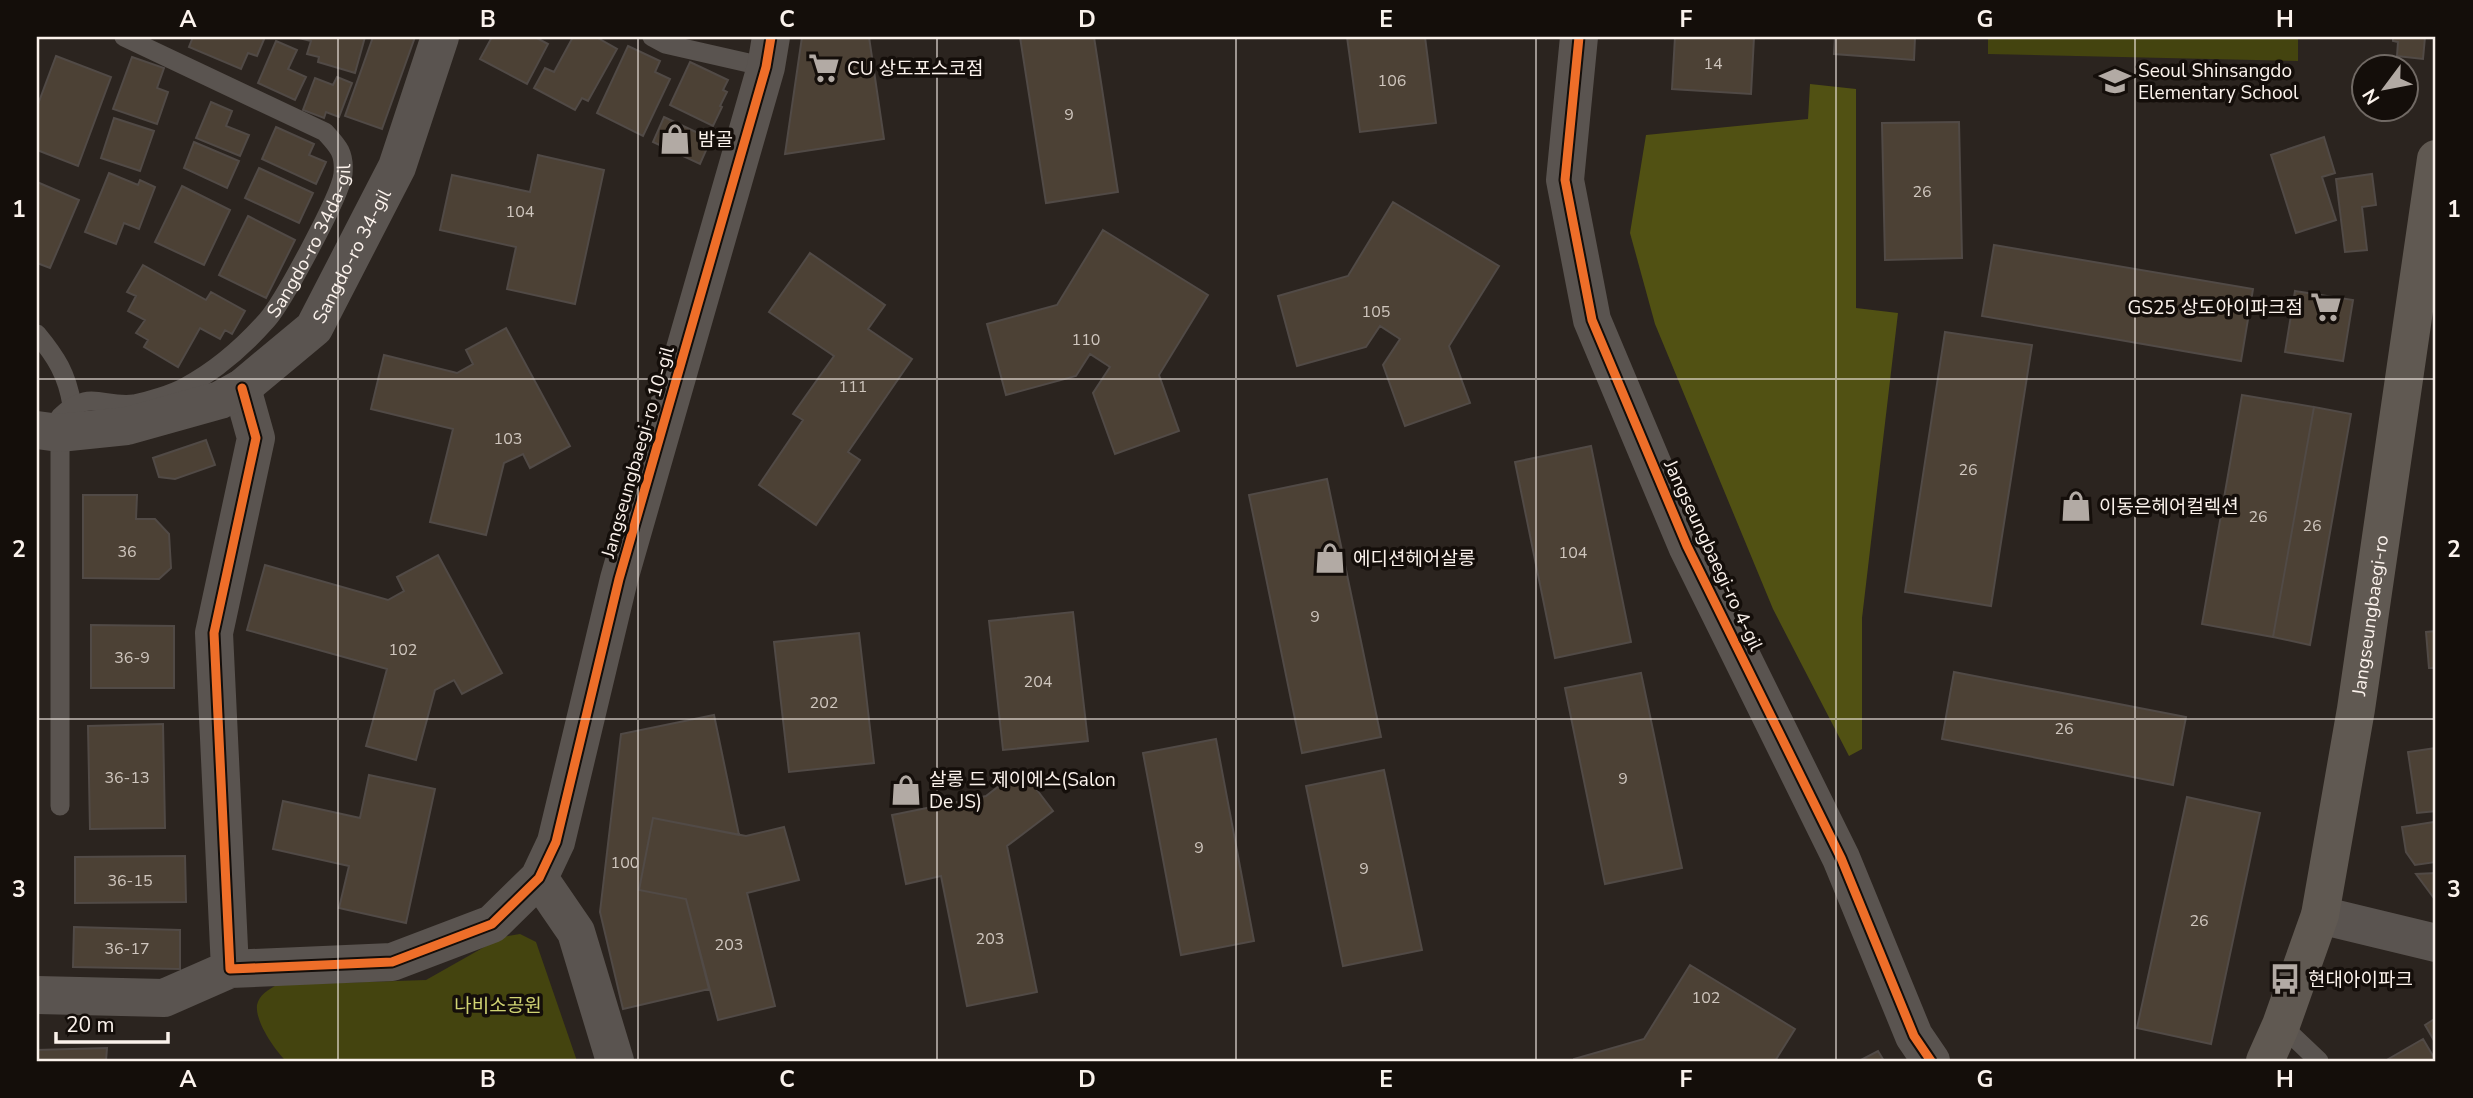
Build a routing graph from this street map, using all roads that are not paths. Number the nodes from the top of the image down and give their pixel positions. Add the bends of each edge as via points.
1 (124, 37) edge
2 (440, 37) edge
3 (652, 37) edge
4 (1579, 37) edge
5 (769, 52) edge
6 (2436, 159) edge
7 (2429, 262) edge
8 (37, 334) edge
9 (242, 388) junction
10 (56, 423) edge
11 (60, 806) dead end
12 (539, 878) junction
13 (2320, 915) junction
14 (2436, 943) edge
15 (230, 969) junction
16 (37, 995) edge
17 (2281, 1025) junction
18 (615, 1061) edge
19 (1931, 1061) edge
20 (2265, 1061) edge
21 (2319, 1061) edge

1 - 10 lane, Sangdo-ro 34da-gil via 325,132 341,149 343,175 318,232 269,319 228,359 183,388 133,404 91,400
2 - 9 street, Sangdo-ro 34-gil via 397,167 314,328
3 - 5 lane via 665,44
4 - 19 street, Jangseungbaegi-ro 4-gil via 1565,180 1592,320 1687,547 1841,859 1913,1036
5 - 12 street, Jangseungbaegi-ro 10-gil via 619,579 556,842
6 - 7 main road, Jangseungbaegi-ro
7 - 13 main road, Jangseungbaegi-ro
8 - 10 lane via 68,382
9 - 10 street, Sangdo-ro 34-gil via 219,400 127,426
9 - 15 street via 256,439 214,633
10 - 11 lane
12 - 15 street via 492,923 392,962
12 - 18 street via 576,932
13 - 14 street
13 - 17 main road, Jangseungbaegi-ro
15 - 16 street via 164,998
17 - 20 main road, Jangseungbaegi-ro
17 - 21 lane

